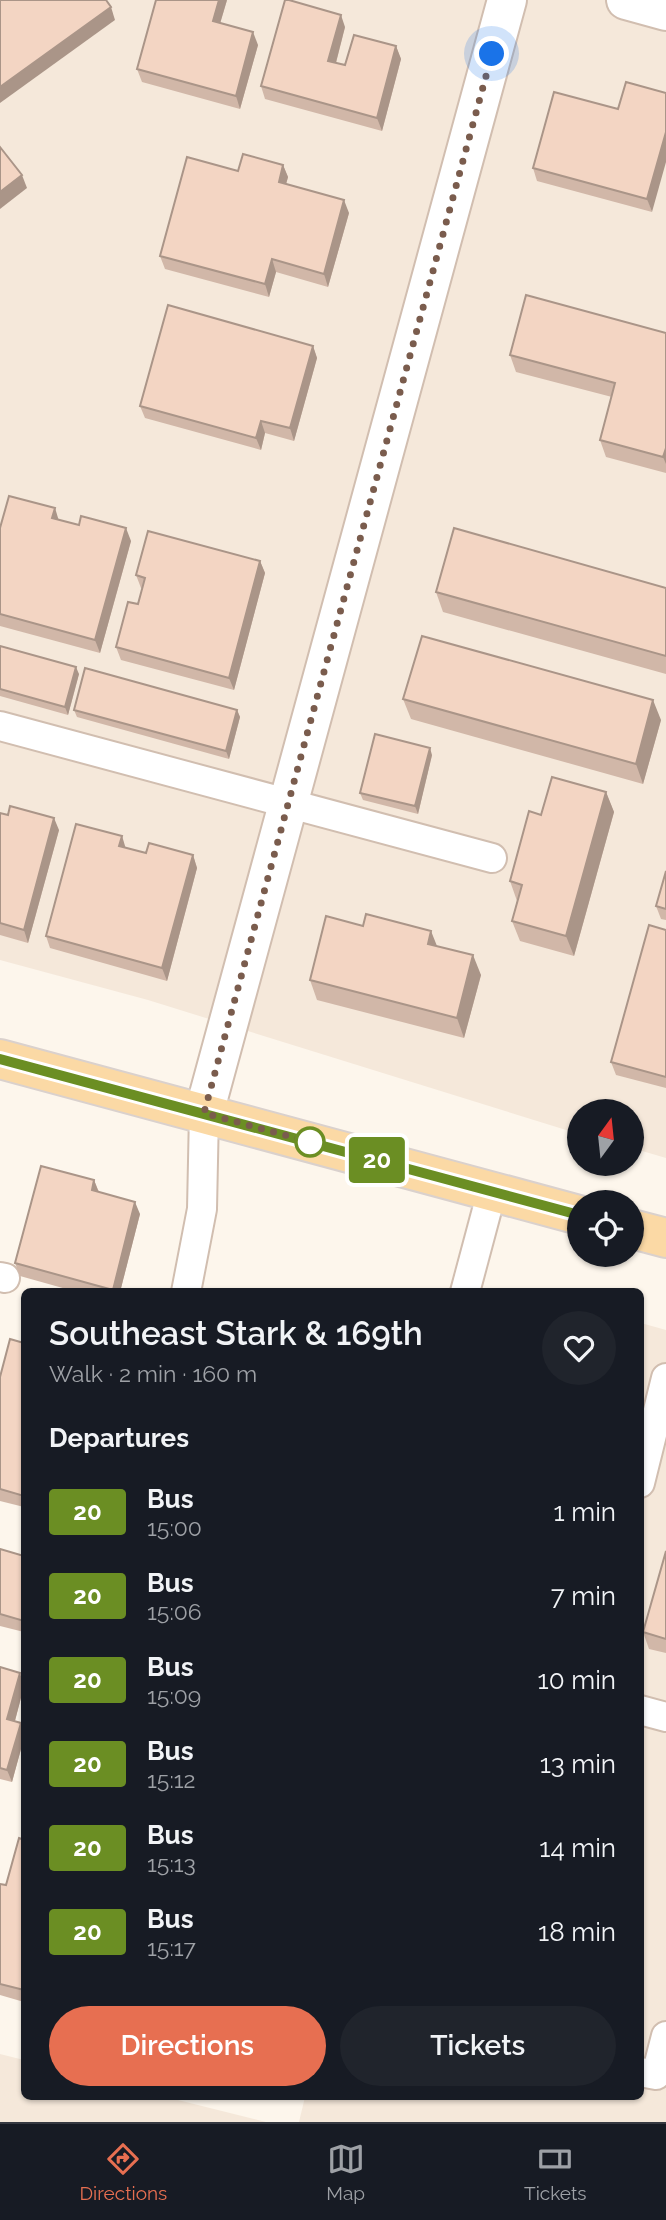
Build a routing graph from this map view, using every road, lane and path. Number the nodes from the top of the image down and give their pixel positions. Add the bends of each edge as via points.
1 (507, 0) edge
2 (626, 0) edge
3 (666, 11) edge
4 (0, 726) edge
5 (289, 803) junction
6 (492, 858) dead end
7 (0, 1059) edge
8 (204, 1113) junction
9 (492, 1191) junction
10 (567, 1212) edge
11 (644, 1232) edge
12 (666, 1238) edge
13 (187, 1288) edge
14 (466, 1288) edge
15 (666, 1378) edge
16 (644, 1467) edge
17 (644, 1711) edge
18 (666, 1717) edge
19 (666, 2036) edge
20 (644, 2072) edge

1 - 5 street
2 - 3 street
4 - 5 lane
5 - 6 lane
5 - 8 street
7 - 8 main road
8 - 9 main road
8 - 13 lane via 202,1209
9 - 10 main road
9 - 14 lane
11 - 12 main road
15 - 16 lane
17 - 18 lane
19 - 20 lane via 656,2075

